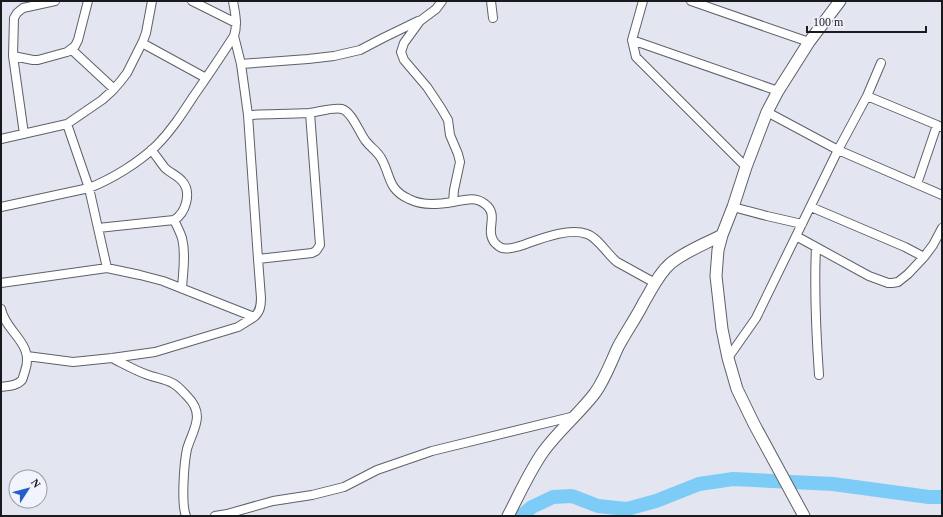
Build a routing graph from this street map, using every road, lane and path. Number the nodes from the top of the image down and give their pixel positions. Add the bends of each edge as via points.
1 (54, 1) edge
2 (88, 1) edge
3 (152, 1) edge
4 (192, 1) edge
5 (233, 1) edge
6 (442, 1) edge
7 (491, 1) edge
8 (643, 1) edge
9 (691, 1) edge
10 (840, 1) edge
11 (493, 18) dead end
12 (420, 21) junction
13 (236, 23) junction
14 (234, 36) junction
15 (632, 40) junction
16 (808, 42) junction
17 (142, 43) junction
18 (71, 49) junction
19 (13, 56) junction
20 (241, 64) junction
21 (881, 64) dead end
22 (206, 78) junction
23 (114, 89) junction
24 (778, 91) junction
25 (867, 96) junction
26 (768, 112) junction
27 (310, 113) junction
28 (248, 115) junction
29 (67, 124) junction
30 (940, 126) edge
31 (24, 134) junction
32 (1, 139) edge
33 (152, 150) junction
34 (838, 150) junction
35 (746, 167) junction
36 (917, 184) junction
37 (89, 188) junction
38 (942, 195) edge
39 (453, 202) junction
40 (1, 207) edge
41 (734, 207) junction
42 (811, 207) junction
43 (174, 220) junction
44 (802, 224) junction
45 (98, 228) junction
46 (942, 228) edge
47 (722, 235) junction
48 (796, 236) junction
49 (816, 247) junction
50 (924, 257) junction
51 (258, 259) junction
52 (107, 268) junction
53 (1, 283) edge
54 (655, 283) junction
55 (182, 288) junction
56 (1, 310) edge
57 (254, 318) junction
58 (27, 356) junction
59 (112, 358) junction
60 (728, 358) junction
61 (819, 375) dead end
62 (1, 387) edge
63 (576, 416) junction
64 (186, 516) edge
65 (215, 516) edge
66 (508, 516) edge
67 (804, 516) edge

1 - 19 street via 27,6 17,13 14,18
2 - 18 street via 78,40
3 - 17 street
4 - 13 street
5 - 13 street
6 - 12 street
7 - 11 street
8 - 15 street
9 - 16 street
10 - 16 street
12 - 20 street via 360,50 334,56
12 - 39 street via 404,43 401,52 404,60 427,87 448,120 450,135 460,162
13 - 14 street
14 - 20 street
14 - 22 street
15 - 24 street
15 - 35 street via 636,56 641,62
16 - 24 street
17 - 22 street
17 - 23 street via 127,73
18 - 19 street via 38,60
18 - 23 street
19 - 31 street
20 - 28 street
21 - 25 street
22 - 33 street via 175,124
23 - 29 street
24 - 26 street
25 - 30 street
25 - 34 street
26 - 34 street
26 - 35 street
27 - 28 street
27 - 39 street via 336,109 346,111 366,141 378,153 391,182 402,195 411,200 431,204
27 - 51 street via 320,245 312,253
28 - 51 street
29 - 31 street
29 - 37 street
30 - 36 street
31 - 32 street
33 - 37 street via 120,173
33 - 43 street via 164,167 182,181 186,188 185,206 181,215
34 - 36 street
34 - 42 street
35 - 41 street
36 - 38 street
37 - 40 street
37 - 45 street
39 - 54 street via 473,199 486,204 492,216 492,238 503,249 563,233 587,233 612,259
41 - 44 street
41 - 47 street
42 - 44 street
42 - 50 street
43 - 45 street
43 - 55 street via 182,239
44 - 48 street
45 - 52 street
46 - 50 street
47 - 54 street via 678,258
47 - 60 street via 716,276
48 - 49 street
48 - 60 street via 756,318
49 - 50 street via 869,276 888,283 898,282
49 - 61 street
51 - 57 street via 261,298 259,310
52 - 53 street
52 - 55 street
54 - 63 street via 595,392
55 - 57 street
56 - 58 street via 5,322 22,342
57 - 59 street via 238,327 155,352
58 - 59 street via 72,362
58 - 62 street via 27,366 22,380 15,385
59 - 64 street via 147,375 173,383 196,408 198,417 186,460
60 - 67 street via 738,389 754,424
63 - 65 street via 432,451 377,470 344,487
63 - 66 street via 543,452

